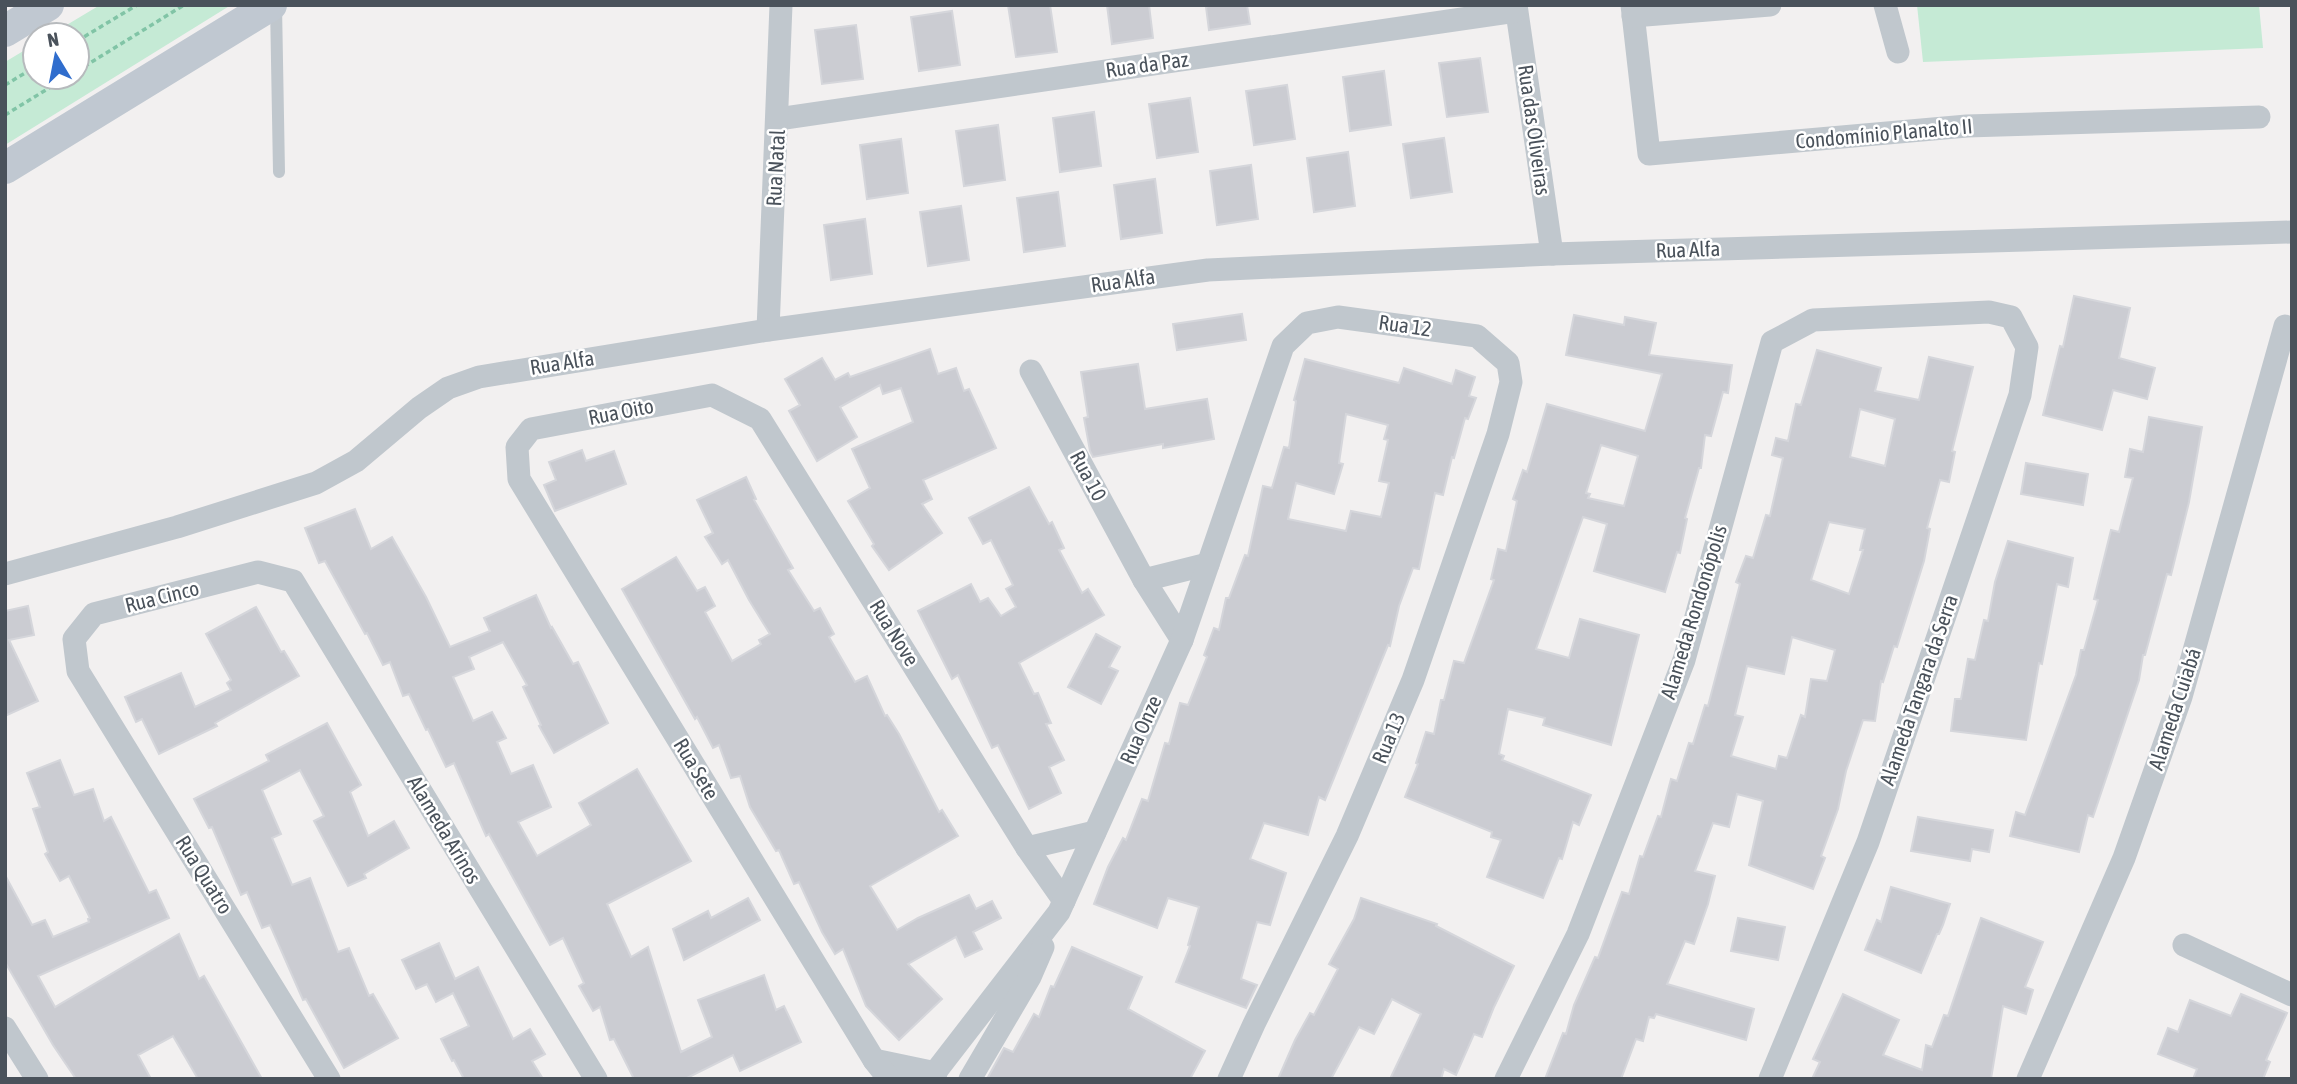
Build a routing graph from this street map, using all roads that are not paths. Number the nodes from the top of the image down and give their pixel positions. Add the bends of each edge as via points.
1 (48, 5) edge
2 (274, 5) edge
3 (781, 5) edge
4 (1770, 5) edge
5 (1885, 5) edge
6 (1516, 8) edge
7 (1633, 10) edge
8 (5, 31) edge
9 (1898, 52) dead end
10 (2259, 117) dead end
11 (778, 119) junction
12 (5, 168) edge
13 (279, 172) dead end
14 (2292, 232) edge
15 (1552, 254) junction
16 (1989, 312) joint
17 (2285, 326) dead end
18 (768, 330) junction
19 (1283, 346) joint
20 (1031, 371) dead end
21 (1511, 382) joint
22 (760, 419) joint
23 (519, 479) joint
24 (1208, 564) junction
25 (5, 574) edge
26 (1144, 580) junction
27 (293, 582) joint
28 (1182, 640) junction
29 (78, 671) joint
30 (1094, 832) junction
31 (1027, 848) junction
32 (1061, 906) junction
33 (2184, 945) dead end
34 (2292, 995) edge
35 (5, 1028) edge
36 (874, 1060) junction
37 (933, 1076) edge
38 (37, 1079) edge
39 (329, 1079) edge
40 (596, 1079) edge
41 (889, 1079) edge
42 (970, 1079) edge
43 (1229, 1079) edge
44 (1506, 1079) edge
45 (1770, 1079) edge
46 (2028, 1079) edge

1 - 8 main road
2 - 12 main road
2 - 13 lane
3 - 11 street, Rua Natal
4 - 7 street, Condomínio Planalto II
5 - 9 street
6 - 11 street, Rua da Paz
6 - 15 street, Rua das Oliveiras
7 - 10 street, Condomínio Planalto II via 1649,154 1967,126
11 - 18 street, Rua Natal
14 - 15 street, Rua Alfa
15 - 18 street, Rua Alfa via 1208,270
16 - 44 street, Alameda Rondonópolis via 1813,320 1772,342 1684,660 1578,934
16 - 45 street, Alameda Tangara da Serra via 2011,317 2027,347 2020,395 1868,842
17 - 46 street, Alameda Cuiabá via 2181,697 2124,858
18 - 25 street, Rua Alfa via 479,377 448,388 356,461 316,484
19 - 21 street, Rua 12 via 1307,323 1339,317 1477,336 1508,363
19 - 24 street, Rua Onze
20 - 26 street, Rua 10
21 - 43 street, Rua 13 via 1498,434 1413,680 1348,836
22 - 23 street, Rua Oito via 712,395 531,429 517,447
22 - 31 street, Rua Nove
23 - 36 street, Rua Sete
24 - 26 street
24 - 28 street, Rua Onze
26 - 28 street, Rua 10
27 - 29 street, Rua Cinco via 258,572 94,614 74,639
27 - 40 street, Alameda Arinos
28 - 30 street, Rua Onze
29 - 39 street, Rua Quatro
30 - 31 street
30 - 32 street, Rua Onze
31 - 32 street, Rua Nove
32 - 37 street, Rua Onze
32 - 42 street via 1030,977
33 - 34 street
35 - 38 street
36 - 37 street
36 - 41 street, Rua Sete

